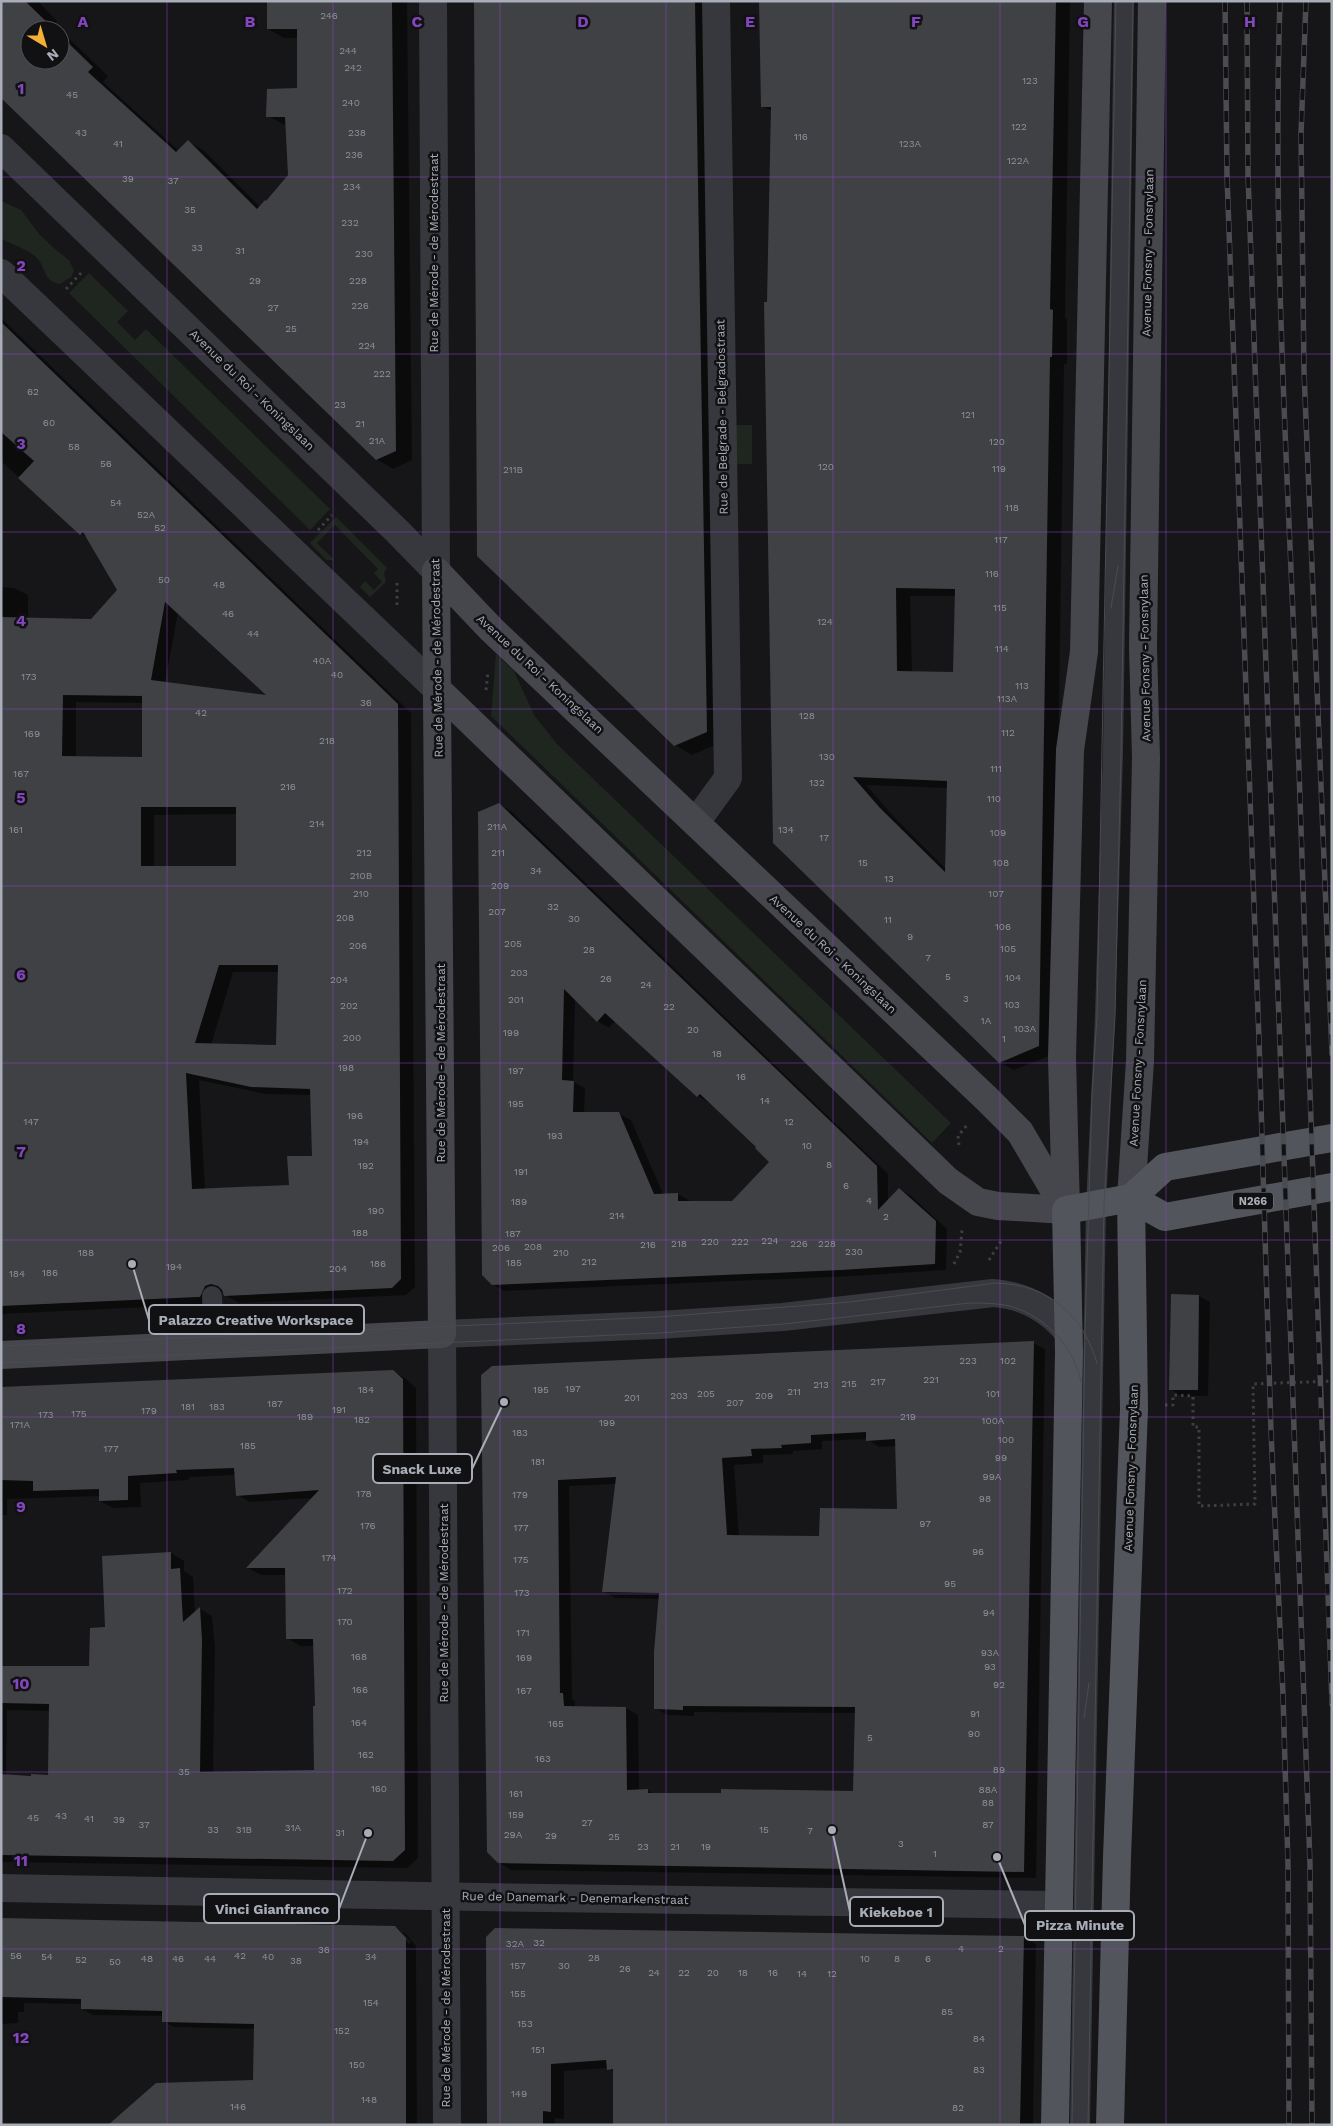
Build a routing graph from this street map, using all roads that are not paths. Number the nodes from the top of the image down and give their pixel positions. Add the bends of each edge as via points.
1 (433, 1) edge
2 (716, 1) edge
3 (1098, 1) edge
4 (1124, 1) edge
5 (1152, 1) edge
6 (1, 148) edge
7 (1, 273) edge
8 (436, 571) junction
9 (438, 690) junction
10 (696, 822) junction
11 (1332, 1138) edge
12 (1332, 1187) edge
13 (1131, 1198) junction
14 (1096, 1206) junction
15 (1066, 1210) junction
16 (1094, 1282) junction
17 (212, 1296) dead end
18 (1068, 1332) junction
19 (442, 1334) junction
20 (214, 1345) junction
21 (1, 1355) edge
22 (1, 1888) edge
23 (445, 1896) junction
24 (1059, 1905) junction
25 (446, 2125) edge
26 (1055, 2125) edge
27 (1080, 2125) edge
28 (1110, 2125) edge

1 - 8 street, Rue de Mérode - de Mérodestraat
2 - 10 street, Rue de Belgrade - Belgradostraat via 728,778
3 - 15 main road via 1084,652 1070,750 1064,963 1062,1057
4 - 14 lane via 1113,754
5 - 13 main road, Avenue Fonsny - Fonsnylaan via 1143,648 1146,758 1140,1060
6 - 8 street, Avenue du Roi - Koningslaan
7 - 9 street
8 - 9 main road, Rue de Mérode - de Mérodestraat
8 - 10 main road, Avenue du Roi - Koningslaan via 491,629
9 - 15 main road via 953,1184 978,1202
9 - 19 main road, Rue de Mérode - de Mérodestraat
10 - 15 main road, Avenue du Roi - Koningslaan via 1020,1132
11 - 13 main road via 1165,1167
12 - 13 main road, N266 via 1165,1217
13 - 14 main road
13 - 28 main road, Avenue Fonsny - Fonsnylaan via 1134,1409 1116,1857
14 - 15 main road
14 - 16 lane
15 - 16 lane via 1083,1237
15 - 18 main road
16 - 27 lane
17 - 20 lane
18 - 19 street via 1057,1318 1028,1300 993,1293 784,1317
18 - 24 main road
19 - 20 main road
19 - 23 street, Rue de Mérode - de Mérodestraat
20 - 21 main road
22 - 23 street, Rue de Danemark - Denemarkenstraat
23 - 24 street, Rue de Danemark - Denemarkenstraat
23 - 25 street, Rue de Mérode - de Mérodestraat
24 - 26 main road

